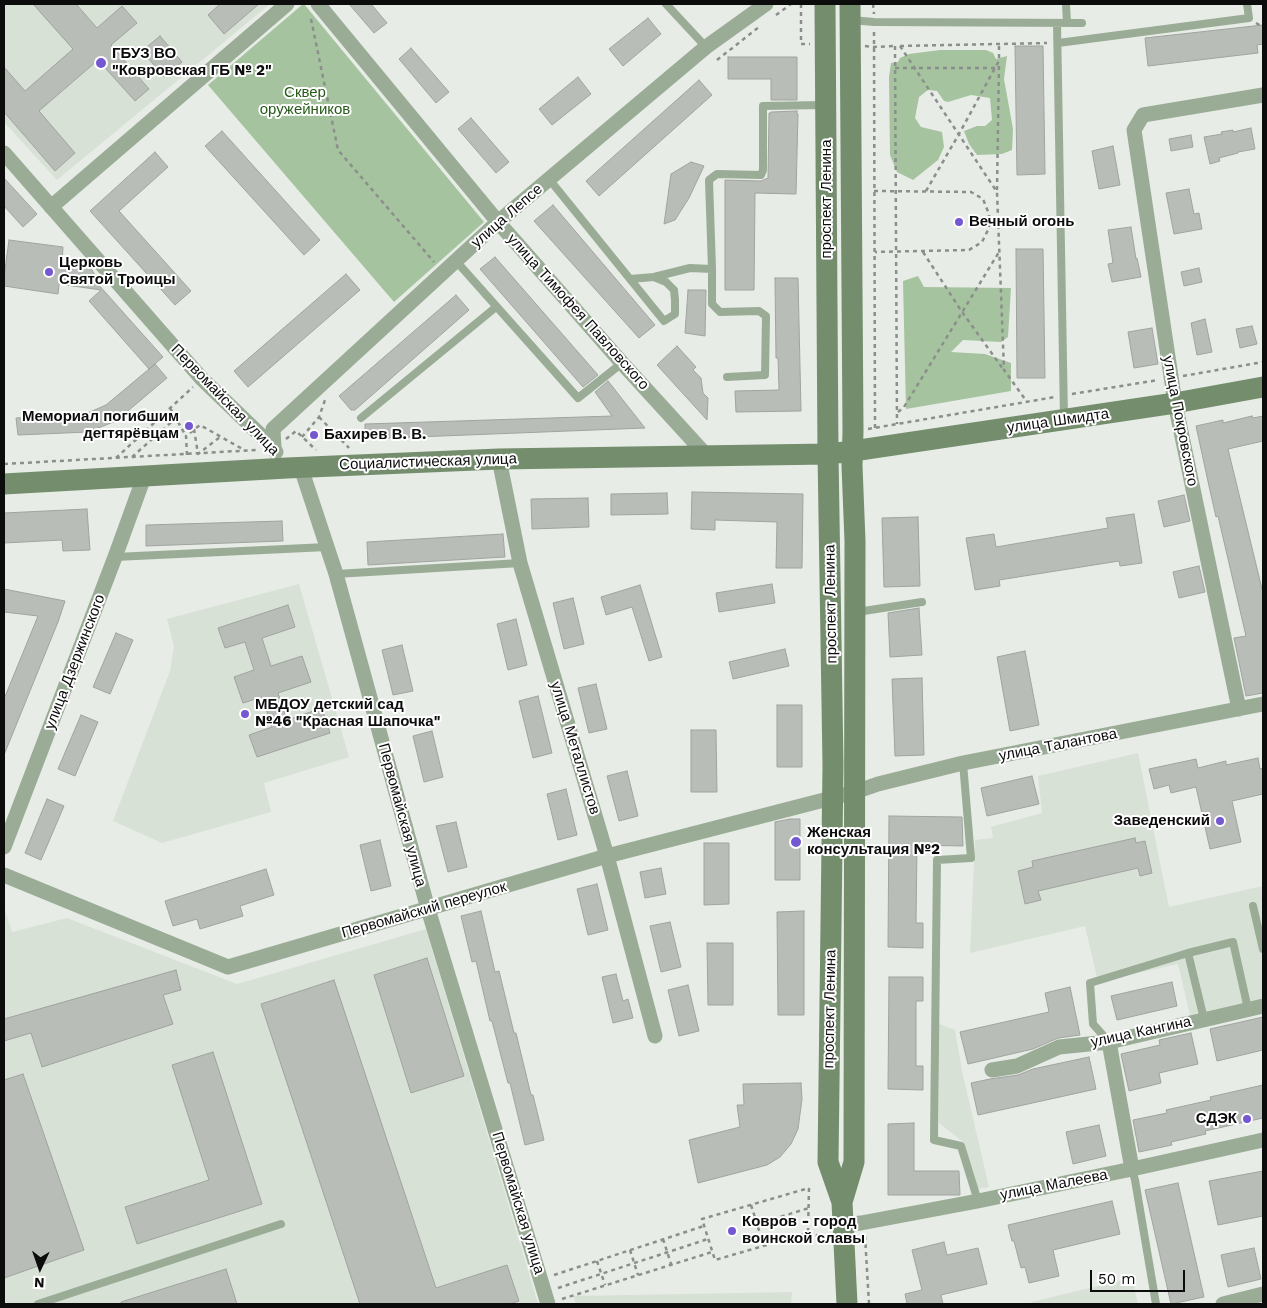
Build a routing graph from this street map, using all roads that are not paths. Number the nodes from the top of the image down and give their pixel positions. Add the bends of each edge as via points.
1 (287, 4) edge
2 (666, 4) edge
3 (825, 4) edge
4 (1066, 4) edge
5 (1247, 4) edge
6 (314, 9) edge
7 (771, 9) edge
8 (850, 12) edge
9 (1057, 23) junction
10 (1067, 23) junction
11 (1082, 23) dead end
12 (1058, 42) junction
13 (706, 47) junction
14 (1263, 96) edge
15 (826, 105) junction
16 (4, 153) edge
17 (549, 180) junction
18 (51, 207) junction
19 (498, 222) junction
20 (456, 261) junction
21 (712, 268) junction
22 (654, 277) junction
23 (630, 279) junction
24 (496, 306) junction
25 (622, 363) junction
26 (727, 377) dead end
27 (1263, 387) edge
28 (1175, 404) junction
29 (361, 418) dead end
30 (1064, 420) junction
31 (274, 448) junction
32 (853, 451) junction
33 (828, 454) junction
34 (707, 456) junction
35 (499, 459) junction
36 (294, 468) junction
37 (144, 477) junction
38 (4, 484) edge
39 (327, 547) junction
40 (115, 557) junction
41 (520, 563) junction
42 (336, 574) junction
43 (922, 602) dead end
44 (855, 612) junction
45 (1263, 704) edge
46 (1239, 709) junction
47 (963, 763) junction
48 (855, 792) junction
49 (832, 798) junction
50 (4, 847) edge
51 (607, 856) junction
52 (4, 875) edge
53 (1253, 906) dead end
54 (428, 909) junction
55 (1263, 949) edge
56 (1188, 953) junction
57 (1256, 1008) edge
58 (1204, 1019) junction
59 (655, 1036) dead end
60 (1109, 1042) junction
61 (992, 1070) dead end
62 (1263, 1140) edge
63 (1132, 1169) junction
64 (978, 1201) junction
65 (842, 1202) junction
66 (281, 1224) dead end
67 (835, 1232) junction
68 (1263, 1294) edge
69 (555, 1302) edge
70 (38, 1304) edge
71 (847, 1304) edge
72 (1156, 1304) edge
73 (1223, 1304) edge

1 - 18 street
2 - 13 lane
3 - 15 main road, проспект Ленина
4 - 10 lane
5 - 12 lane via 1249,18
6 - 19 street, улица Тимофея Павловского
7 - 13 street, улица Лепсе
8 - 9 lane via 874,22
8 - 32 main road, проспект Ленина
9 - 10 lane
9 - 12 lane
10 - 11 lane
12 - 30 lane
13 - 17 street, улица Лепсе
14 - 28 street, улица Покровского via 1143,115 1134,130
15 - 21 lane via 763,106 764,170 761,175 717,174 709,180
15 - 33 main road, проспект Ленина
16 - 18 street, Первомайская улица
17 - 19 street, улица Лепсе
17 - 23 lane
18 - 31 street, Первомайская улица via 202,380
19 - 20 street, улица Лепсе
19 - 25 street, улица Тимофея Павловского
20 - 24 lane
20 - 31 street, улица Лепсе via 273,429
21 - 22 lane via 690,268
21 - 26 lane via 712,304 720,312 759,311 766,316 765,375
22 - 23 lane
22 - 23 lane via 674,290 674,314 664,321
24 - 25 lane via 578,398
24 - 29 lane
25 - 34 street, улица Тимофея Павловского
27 - 28 main road, улица Шмидта
28 - 30 main road, улица Шмидта
28 - 46 street, улица Покровского
30 - 32 main road, улица Шмидта
31 - 36 street, Первомайская улица
32 - 33 main road, Социалистическая улица
32 - 44 main road, проспект Ленина
33 - 34 main road, Социалистическая улица
33 - 49 main road, проспект Ленина
34 - 35 main road, Социалистическая улица
35 - 36 main road, Социалистическая улица
35 - 41 street, улица Металлистов
36 - 37 main road, Социалистическая улица
36 - 39 street, Первомайская улица
37 - 38 main road, Социалистическая улица
37 - 40 street, улица Дзержинского
39 - 40 lane
39 - 42 street, Первомайская улица
40 - 50 street, улица Дзержинского
41 - 42 lane
41 - 51 street, улица Металлистов
42 - 54 street, Первомайская улица
43 - 44 lane
44 - 48 main road, проспект Ленина
45 - 46 street, улица Талантова
46 - 47 street, улица Талантова
47 - 48 street, улица Талантова
47 - 64 lane via 971,858 937,860 934,1140 961,1146
48 - 49 street, Первомайский переулок
48 - 65 main road, проспект Ленина via 854,1162
49 - 51 street, Первомайский переулок
49 - 65 main road, проспект Ленина via 828,1162
51 - 54 street, Первомайский переулок
51 - 59 street, улица Металлистов
52 - 54 street, Первомайский переулок via 228,967
53 - 55 lane
54 - 69 street, Первомайская улица
56 - 57 lane via 1233,942
56 - 58 lane
56 - 60 lane via 1090,983 1093,1024
57 - 58 street, улица Кангина
58 - 60 street, улица Кангина
60 - 61 street, улица Кангина via 1059,1047 1017,1066
60 - 63 street
62 - 63 street, улица Малеева
63 - 64 street, улица Малеева
63 - 72 lane
64 - 67 street, улица Малеева via 871,1221
65 - 67 main road, проспект Ленина
66 - 70 lane
67 - 71 main road, проспект Ленина
68 - 73 street

